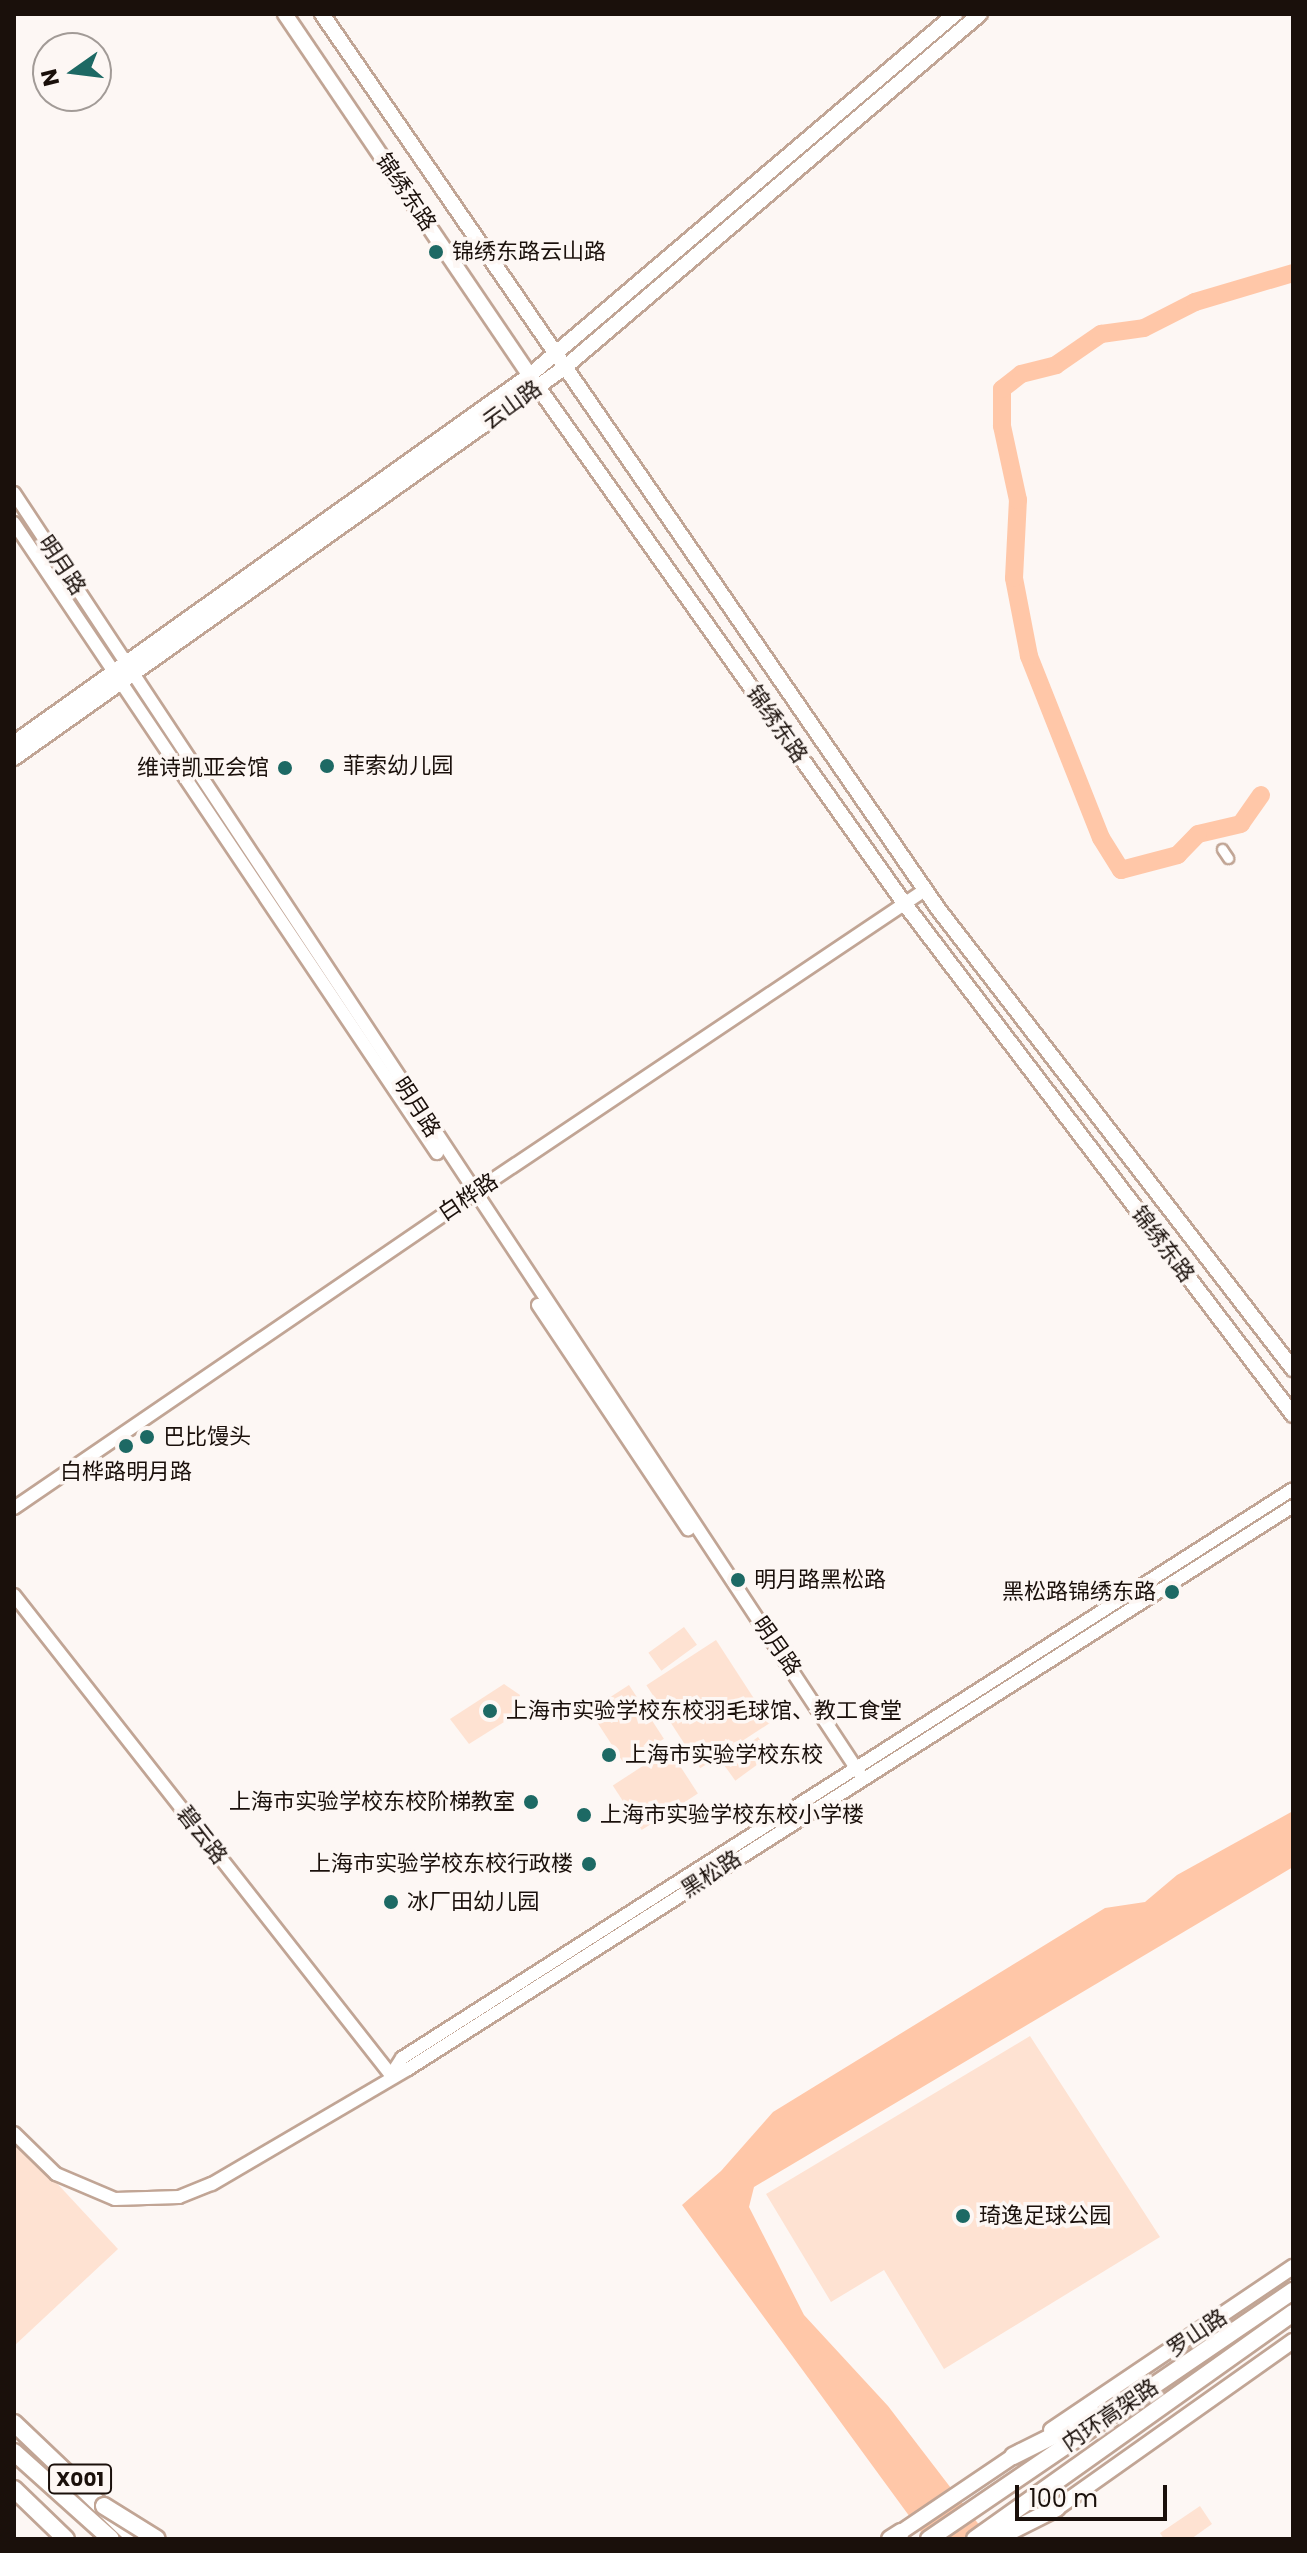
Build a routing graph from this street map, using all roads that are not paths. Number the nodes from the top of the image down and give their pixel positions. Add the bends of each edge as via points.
1 (285, 14) edge
2 (322, 14) edge
3 (955, 14) edge
4 (980, 14) edge
5 (560, 361) junction
6 (534, 381) junction
7 (14, 493) edge
8 (14, 523) edge
9 (131, 667) junction
10 (116, 676) junction
11 (14, 743) edge
12 (14, 758) edge
13 (925, 890) junction
14 (904, 903) junction
15 (470, 1196) junction
16 (1293, 1369) edge
17 (1293, 1415) edge
18 (1293, 1489) edge
19 (1293, 1506) edge
20 (14, 1508) edge
21 (14, 1595) edge
22 (855, 1765) junction
23 (862, 1777) junction
24 (391, 2075) junction
25 (14, 2133) edge
26 (1293, 2267) edge
27 (1293, 2291) edge
28 (1293, 2313) edge
29 (1293, 2341) edge
30 (1154, 2385) junction
31 (14, 2421) edge
32 (14, 2452) edge
33 (1013, 2456) junction
34 (14, 2489) edge
35 (104, 2506) junction
36 (34, 2507) junction
37 (1057, 2508) junction
38 (894, 2537) edge
39 (57, 2539) edge
40 (66, 2539) edge
41 (111, 2539) edge
42 (136, 2539) edge
43 (146, 2539) edge
44 (157, 2539) edge
45 (929, 2539) edge
46 (975, 2539) edge
47 (995, 2539) edge
48 (1013, 2539) edge

1 - 6 main road, 锦绣东路
2 - 5 main road, 锦绣东路
3 - 5 main road, 云山路
4 - 5 main road, 云山路
5 - 6 main road, 云山路
5 - 13 main road, 锦绣东路
6 - 9 main road, 云山路
6 - 14 main road, 锦绣东路
7 - 9 street, 明月路
8 - 10 street, 明月路
9 - 10 main road, 云山路
9 - 15 street, 明月路
10 - 11 main road, 云山路
10 - 12 main road, 云山路
10 - 15 street, 明月路
13 - 14 street, 白桦路
13 - 16 main road, 锦绣东路
14 - 15 street, 白桦路
14 - 17 main road, 锦绣东路
15 - 20 street, 白桦路
15 - 22 street, 明月路
18 - 22 street
19 - 23 street, 黑松路
21 - 24 street, 碧云路
22 - 23 street, 明月路
22 - 24 street via 402,2058
23 - 24 street, 黑松路 via 408,2069
24 - 25 street, 黑松路 via 212,2184 179,2197 115,2199 56,2174
26 - 33 main road, 罗山路
27 - 30 highway, 内环高架路
28 - 46 highway, 内环高架路
29 - 37 main road
30 - 33 highway
30 - 45 highway, 内环高架路
31 - 35 highway, X001
31 - 43 main road, X001
32 - 41 highway
33 - 38 main road, 罗山路
34 - 36 highway, X001
35 - 42 highway, X001, bridge
35 - 44 highway, bridge
36 - 39 main road
36 - 40 highway, X001
37 - 47 highway
37 - 48 highway

